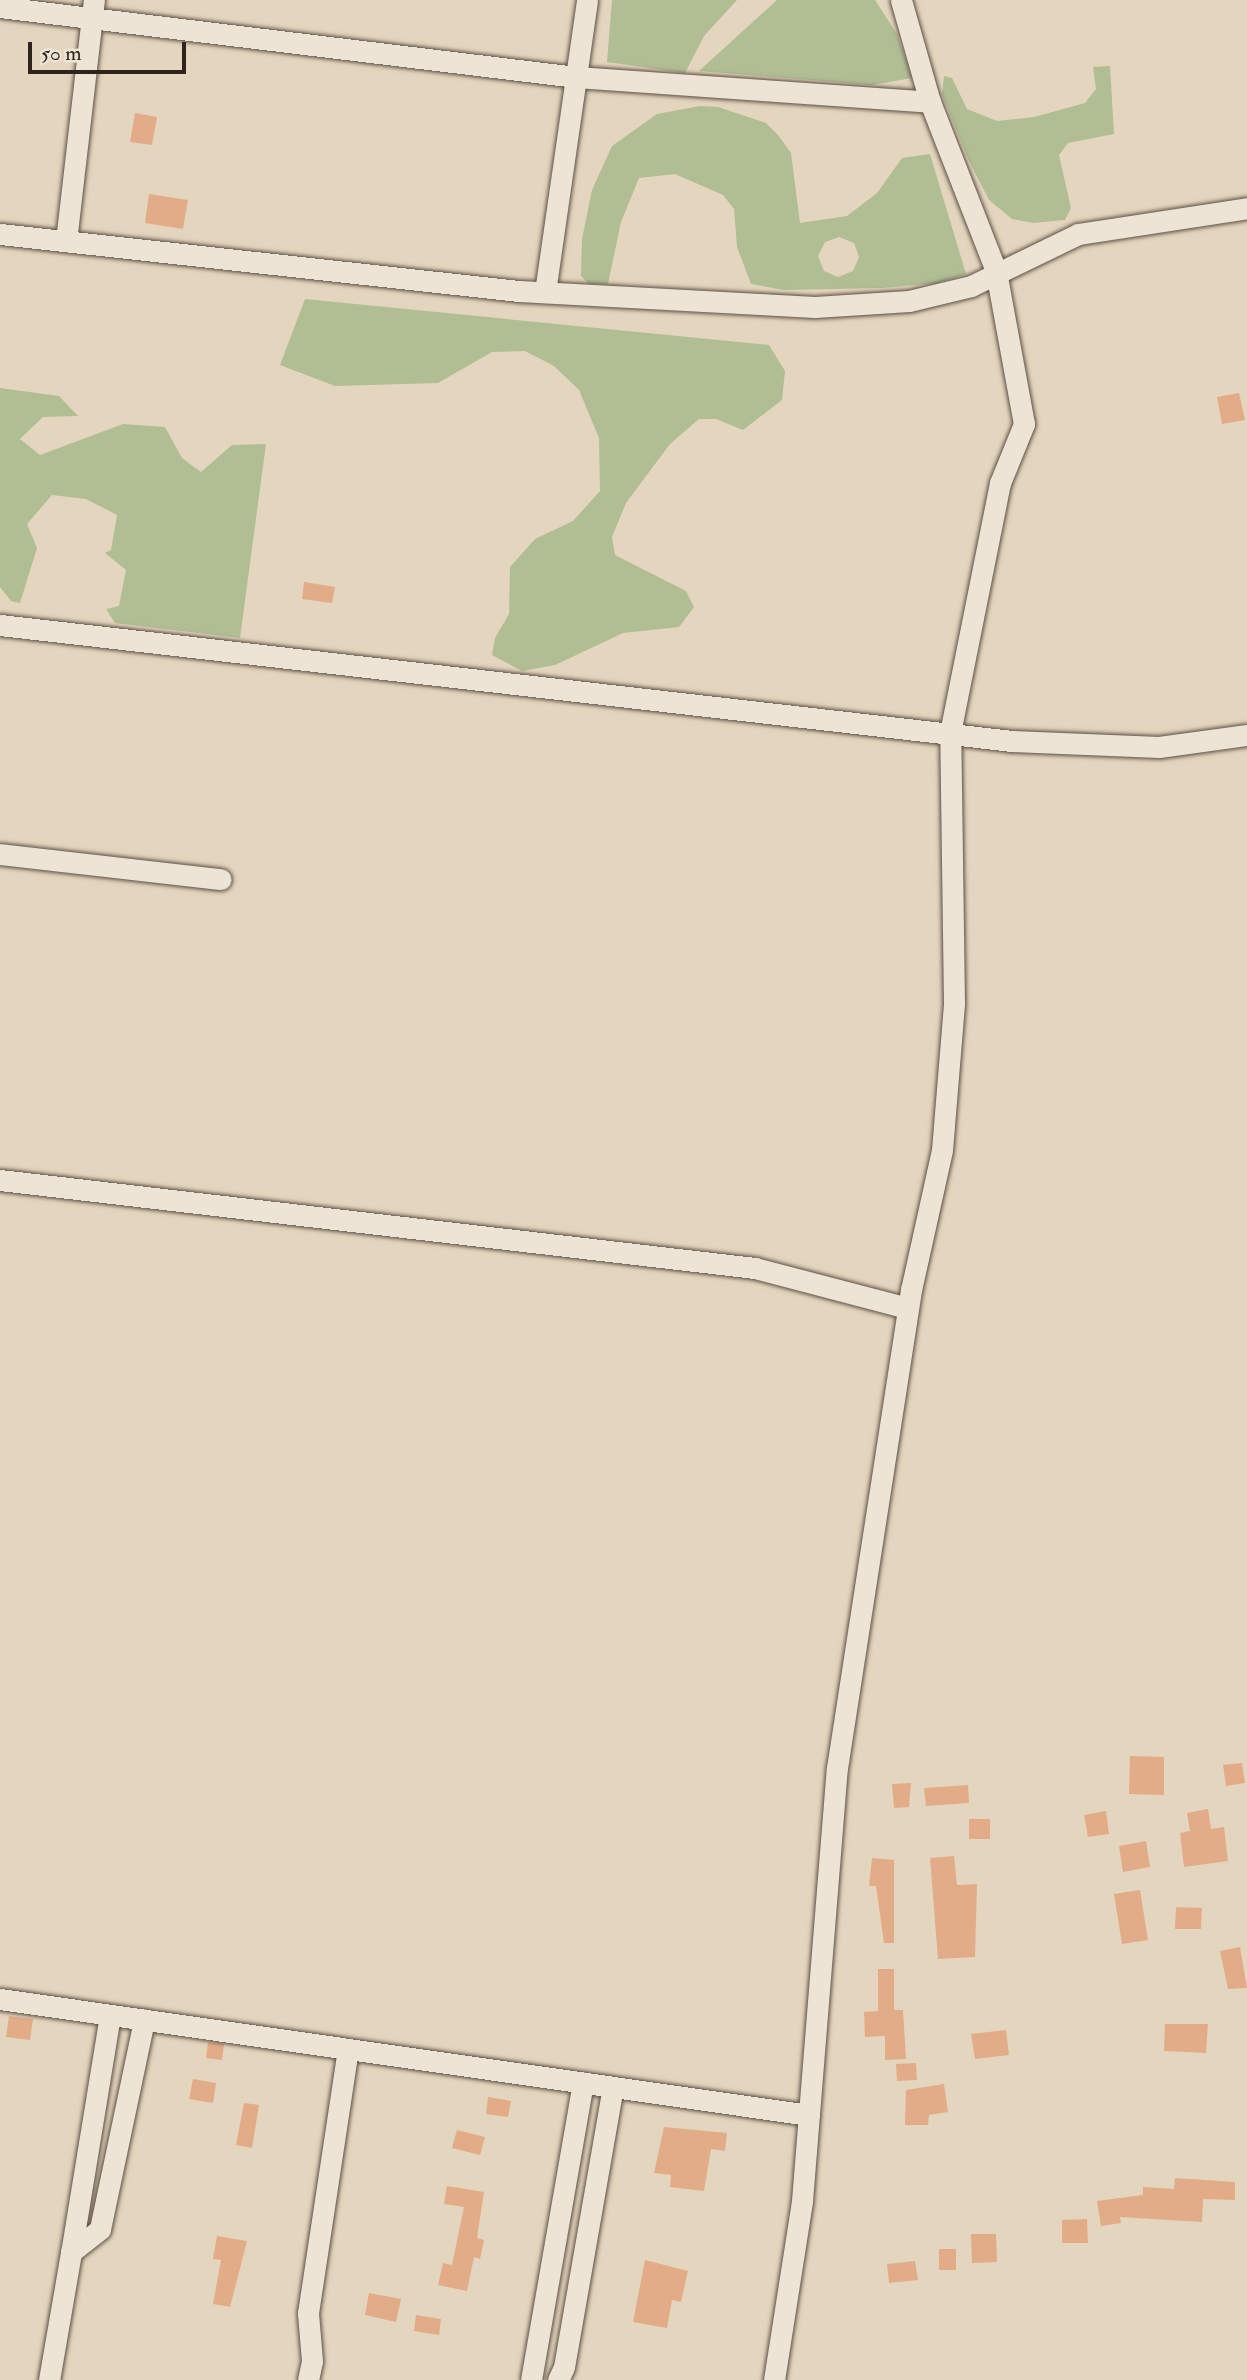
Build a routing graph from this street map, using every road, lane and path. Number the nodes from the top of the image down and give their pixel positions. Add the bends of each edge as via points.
1 (587, 0) edge
2 (901, 0) edge
3 (0, 7) edge
4 (93, 9) edge
5 (576, 77) junction
6 (930, 102) junction
7 (1247, 208) edge
8 (0, 234) edge
9 (65, 241) junction
10 (996, 271) junction
11 (545, 292) junction
12 (0, 625) edge
13 (950, 733) junction
14 (1247, 735) edge
15 (0, 854) edge
16 (221, 880) dead end
17 (0, 1180) edge
18 (908, 1308) junction
19 (0, 1999) edge
20 (110, 2015) junction
21 (144, 2020) junction
22 (348, 2049) junction
23 (583, 2083) junction
24 (613, 2087) junction
25 (809, 2115) junction
26 (71, 2252) junction
27 (49, 2380) edge
28 (308, 2380) edge
29 (531, 2380) edge
30 (558, 2380) edge
31 (774, 2380) edge

1 - 5 street
2 - 6 street
3 - 4 street
4 - 5 street
4 - 9 street
5 - 6 street
5 - 11 street
6 - 10 street
7 - 10 street via 1078,234
8 - 9 street
9 - 11 street
10 - 11 street via 971,286 909,301 815,307
10 - 13 street via 1024,424 1000,483
12 - 13 street
13 - 14 street via 1012,741 1159,747
13 - 18 street via 954,1003 942,1150
15 - 16 street
17 - 18 street via 755,1268
18 - 25 street via 837,1768
19 - 20 street
20 - 21 street
20 - 26 street
21 - 22 street
21 - 26 street via 100,2230
22 - 23 street
22 - 28 street via 308,2313 312,2361
23 - 24 street
23 - 29 street
24 - 25 street
24 - 30 street
25 - 31 street via 802,2201
26 - 27 street

